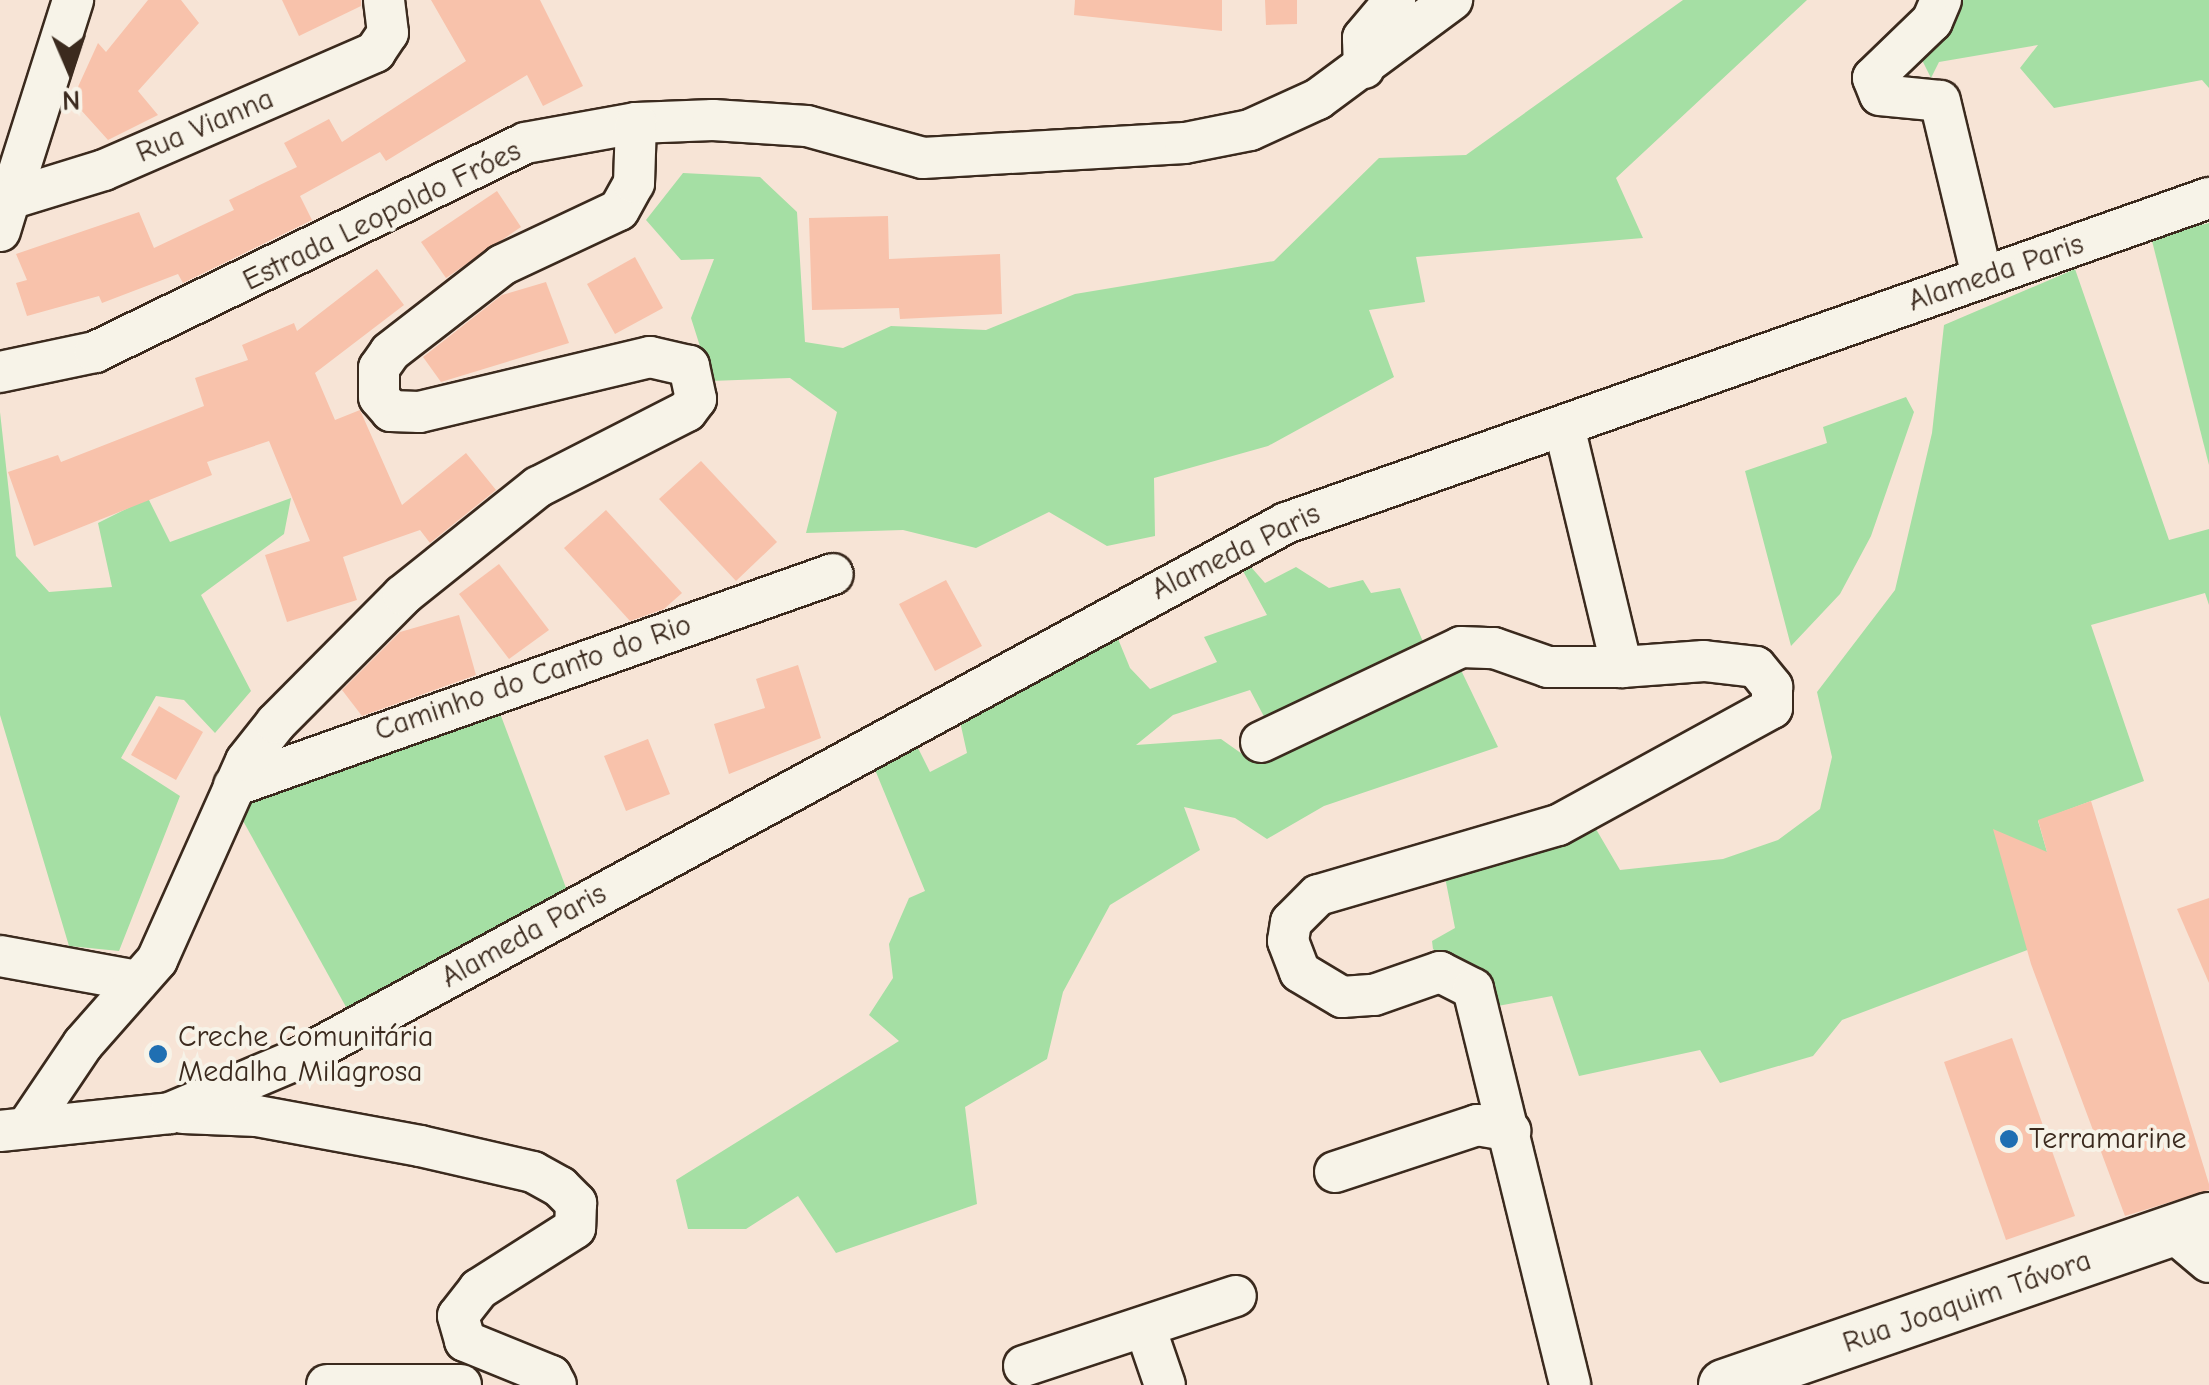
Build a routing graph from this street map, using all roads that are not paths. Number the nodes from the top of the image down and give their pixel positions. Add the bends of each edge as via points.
1 (74, 0) edge
2 (384, 0) edge
3 (1396, 0) edge
4 (1452, 0) edge
5 (1942, 0) edge
6 (1364, 68) junction
7 (636, 123) junction
8 (2209, 198) edge
9 (5, 215) edge
10 (1982, 276) junction
11 (0, 372) edge
12 (1564, 426) junction
13 (833, 574) dead end
14 (1622, 667) junction
15 (1261, 742) dead end
16 (234, 786) junction
17 (0, 956) edge
18 (138, 981) junction
19 (170, 1113) junction
20 (14, 1129) edge
21 (1510, 1131) junction
22 (1335, 1172) dead end
23 (2197, 1237) edge
24 (1236, 1296) dead end
25 (1145, 1327) junction
26 (1024, 1366) dead end
27 (327, 1385) edge
28 (461, 1385) edge
29 (556, 1385) edge
30 (1165, 1385) edge
31 (1570, 1385) edge
32 (1724, 1385) edge

1 - 9 street
2 - 9 street, Rua Vianna via 388,33 375,52
3 - 6 street via 1363,38
4 - 6 street, Estrada Leopoldo Fróes
5 - 10 street via 1932,21 1874,78 1880,95 1940,100
6 - 7 street, Estrada Leopoldo Fróes via 1318,99 1239,133 1014,157 923,158 807,126
7 - 11 street, Estrada Leopoldo Fróes via 484,159 260,277 95,352
7 - 16 street, Alameda Paris via 634,183 619,210 502,265 379,368 379,397 391,411 420,412 650,357 689,366 696,399 687,412 538,487 402,595 276,723
8 - 10 street, Alameda Paris
10 - 12 street, Alameda Paris
12 - 14 street
12 - 19 street, Alameda Paris via 1286,523 315,1050
13 - 16 street, Caminho do Canto do Rio
14 - 15 street via 1548,667 1460,647
14 - 21 street via 1744,664 1766,676 1775,699 1753,722 1692,747 1558,825 1318,895 1291,922 1290,954 1300,972 1342,998 1440,972 1465,978 1480,1008
16 - 18 street, Alameda Paris via 157,960
17 - 18 street
18 - 20 street, Alameda Paris
19 - 20 street, Alameda Paris
19 - 29 street via 257,1116 420,1146 532,1172 560,1187 576,1203 575,1228 480,1289 458,1316 465,1341 552,1376
21 - 22 street via 1477,1126
21 - 31 street
23 - 32 main road, Rua Joaquim Távora
24 - 25 street
25 - 26 street
25 - 30 street
27 - 28 street

